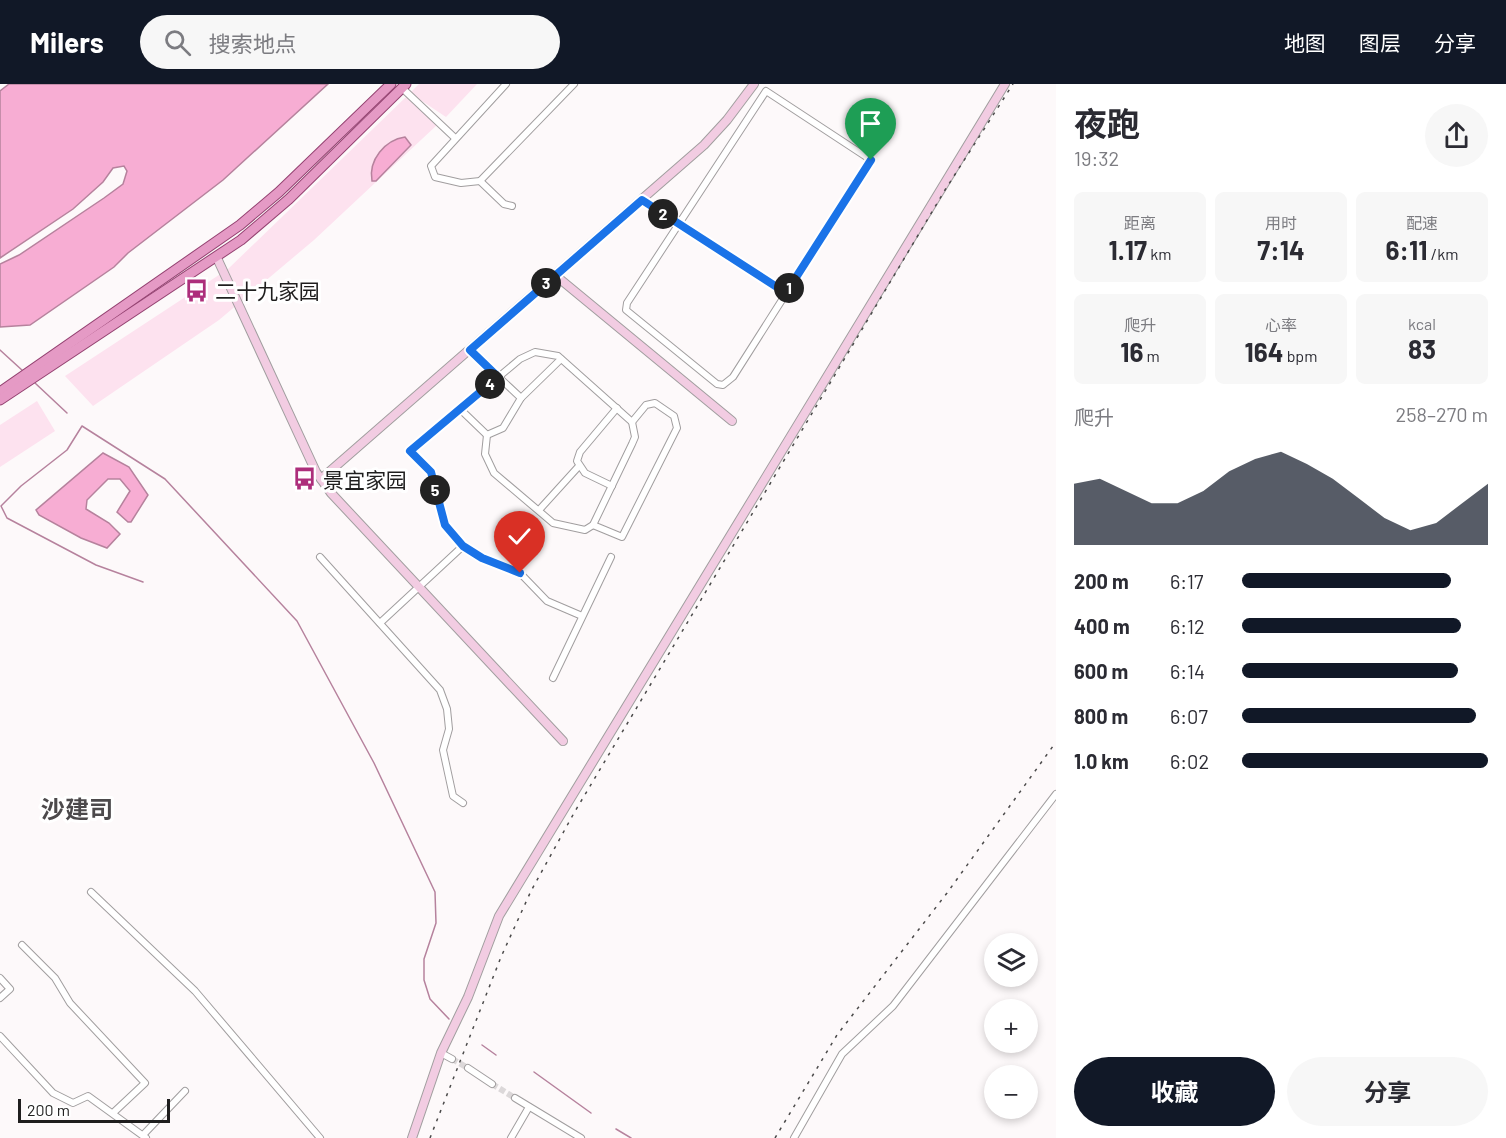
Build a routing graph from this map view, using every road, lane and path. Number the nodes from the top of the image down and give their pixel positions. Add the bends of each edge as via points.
1 (391, 84) edge
2 (506, 84) edge
3 (574, 84) edge
4 (754, 84) edge
5 (1005, 84) edge
6 (404, 86) edge
7 (455, 138) junction
8 (480, 182) junction
9 (642, 200) junction
10 (512, 206) dead end
11 (679, 225) junction
12 (217, 258) junction
13 (555, 275) junction
14 (786, 293) junction
15 (470, 350) junction
16 (561, 359) junction
17 (34, 374) junction
18 (498, 377) junction
19 (20, 383) junction
20 (0, 392) edge
21 (520, 398) junction
22 (0, 400) edge
23 (617, 408) junction
24 (460, 409) junction
25 (732, 421) dead end
26 (632, 422) junction
27 (487, 435) junction
28 (579, 466) junction
29 (321, 479) junction
30 (612, 486) junction
31 (540, 509) junction
32 (593, 525) junction
33 (463, 546) junction
34 (611, 557) dead end
35 (320, 558) dead end
36 (419, 585) junction
37 (582, 616) junction
38 (380, 623) junction
39 (554, 678) dead end
40 (563, 741) dead end
41 (1056, 794) edge
42 (463, 803) dead end
43 (91, 892) dead end
44 (22, 945) dead end
45 (0, 978) edge
46 (0, 998) edge
47 (0, 1036) edge
48 (441, 1053) junction
49 (452, 1059) tunnel mouth
50 (468, 1068) tunnel mouth
51 (492, 1084) tunnel mouth
52 (185, 1091) dead end
53 (515, 1098) tunnel mouth
54 (529, 1107) junction
55 (113, 1113) junction
56 (144, 1136) edge
57 (320, 1138) edge
58 (412, 1138) edge
59 (511, 1138) edge
60 (581, 1138) edge
61 (794, 1138) edge

1 - 17 main road via 240,225
2 - 7 street
3 - 8 street
4 - 9 street via 728,120
5 - 48 street via 505,906
6 - 7 street
6 - 12 main road via 289,199
7 - 8 street via 431,166 435,177 461,183
8 - 10 street via 504,204
9 - 11 street
9 - 13 street
11 - 14 street
11 - 14 street via 626,310 717,384 723,385 732,377
11 - 14 street via 766,91 871,160
12 - 17 main road
12 - 29 street
13 - 15 street
13 - 25 street
15 - 18 street
15 - 29 street
16 - 18 street via 535,352
16 - 21 street
16 - 23 street
17 - 19 main road
18 - 21 street
18 - 24 street
19 - 20 main road
19 - 22 main road
21 - 27 street via 508,422
23 - 26 street
23 - 28 street via 580,452
24 - 27 street
24 - 33 street via 410,451 431,472 445,525
26 - 30 street via 634,437
26 - 32 street via 646,405 655,403 674,416 677,428 622,537
27 - 31 street via 485,454 494,473
28 - 30 street
28 - 31 street
29 - 36 street
30 - 32 street
31 - 32 street via 554,523 569,528 585,530
33 - 36 street
33 - 37 street via 520,573 547,601
34 - 37 street
35 - 38 street
36 - 38 street
36 - 40 street
37 - 39 street
38 - 42 street via 440,690 449,729 443,750 453,796
41 - 61 street via 893,1006 842,1054
43 - 57 street via 195,991
44 - 55 street via 145,1083
45 - 46 street via 10,989
47 - 55 street via 53,1094 73,1103 88,1096
48 - 49 street
48 - 58 street
50 - 51 street
52 - 56 street
53 - 54 street
54 - 59 street
54 - 60 street
55 - 56 street

